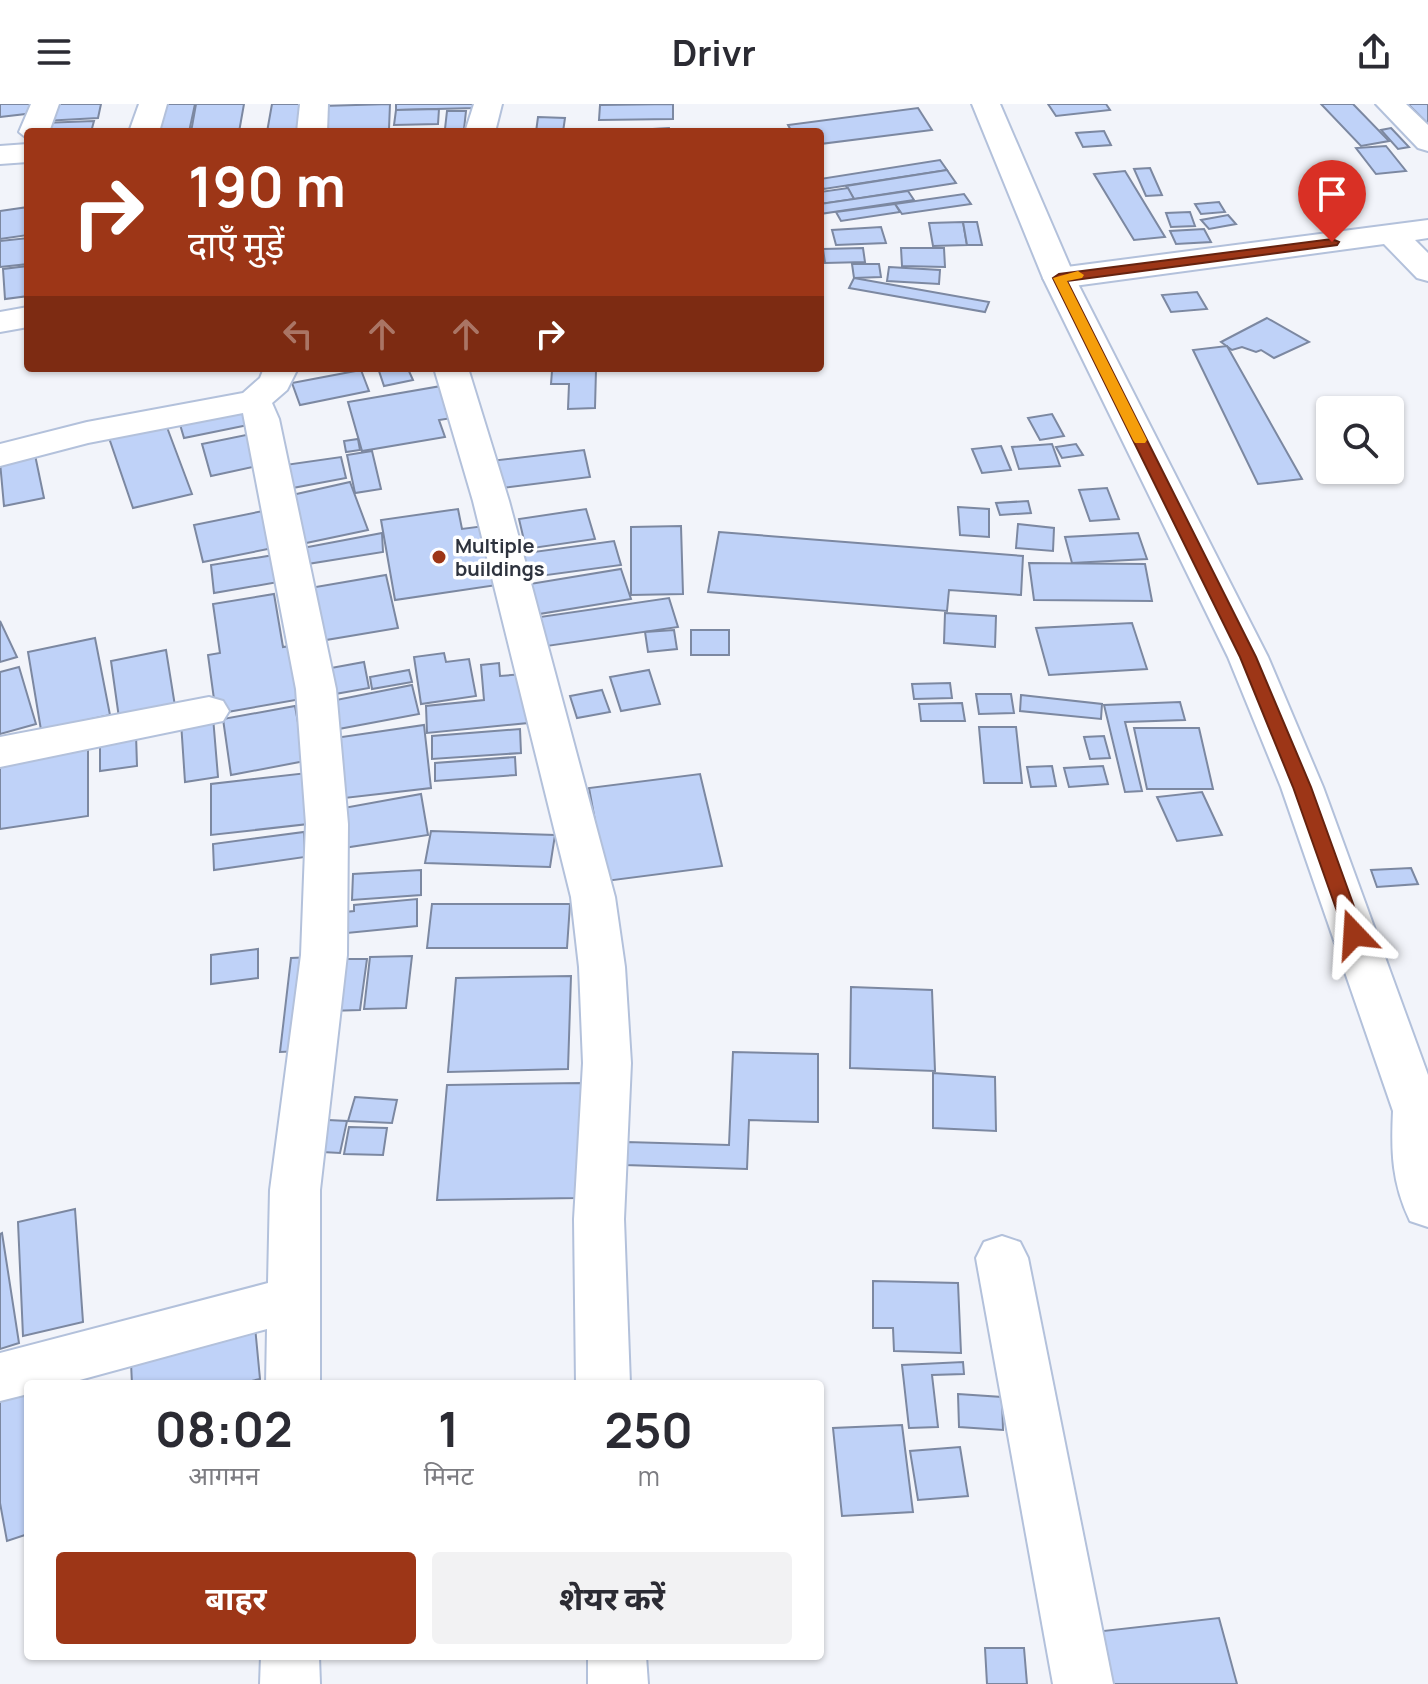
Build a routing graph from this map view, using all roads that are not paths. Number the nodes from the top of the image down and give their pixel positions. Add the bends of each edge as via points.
1 (45, 104) edge
2 (153, 104) edge
3 (314, 104) edge
4 (488, 104) edge
5 (986, 104) edge
6 (1390, 104) edge
7 (33, 128) edge
8 (145, 128) edge
9 (312, 128) edge
10 (481, 128) edge
11 (1428, 142) edge
12 (1428, 229) edge
13 (1393, 235) junction
14 (1428, 271) edge
15 (1059, 278) junction
16 (24, 318) edge
17 (0, 322) edge
18 (279, 372) edge
19 (452, 372) edge
20 (252, 403) junction
21 (0, 455) edge
22 (209, 711) dead end
23 (0, 752) edge
24 (1423, 1118) edge
25 (1428, 1206) edge
26 (1002, 1258) dead end
27 (294, 1299) junction
28 (0, 1377) edge
29 (293, 1380) edge
30 (603, 1380) edge
31 (290, 1660) edge
32 (617, 1660) edge
33 (290, 1684) edge
34 (618, 1684) edge
35 (1083, 1684) edge

1 - 7 main road
2 - 8 main road
3 - 9 main road
4 - 10 main road
5 - 15 main road
6 - 11 main road
12 - 13 main road
13 - 14 main road
13 - 15 main road
15 - 24 main road via 1248,657 1302,787
16 - 17 main road
18 - 20 main road
19 - 30 main road via 491,501 593,897 607,1063 599,1219
20 - 21 main road
20 - 27 main road via 262,419 316,689 327,824 324,955 295,1190
22 - 23 main road
24 - 25 main road via 1415,1160
26 - 35 main road
27 - 28 main road
27 - 29 main road
31 - 33 main road
32 - 34 main road

